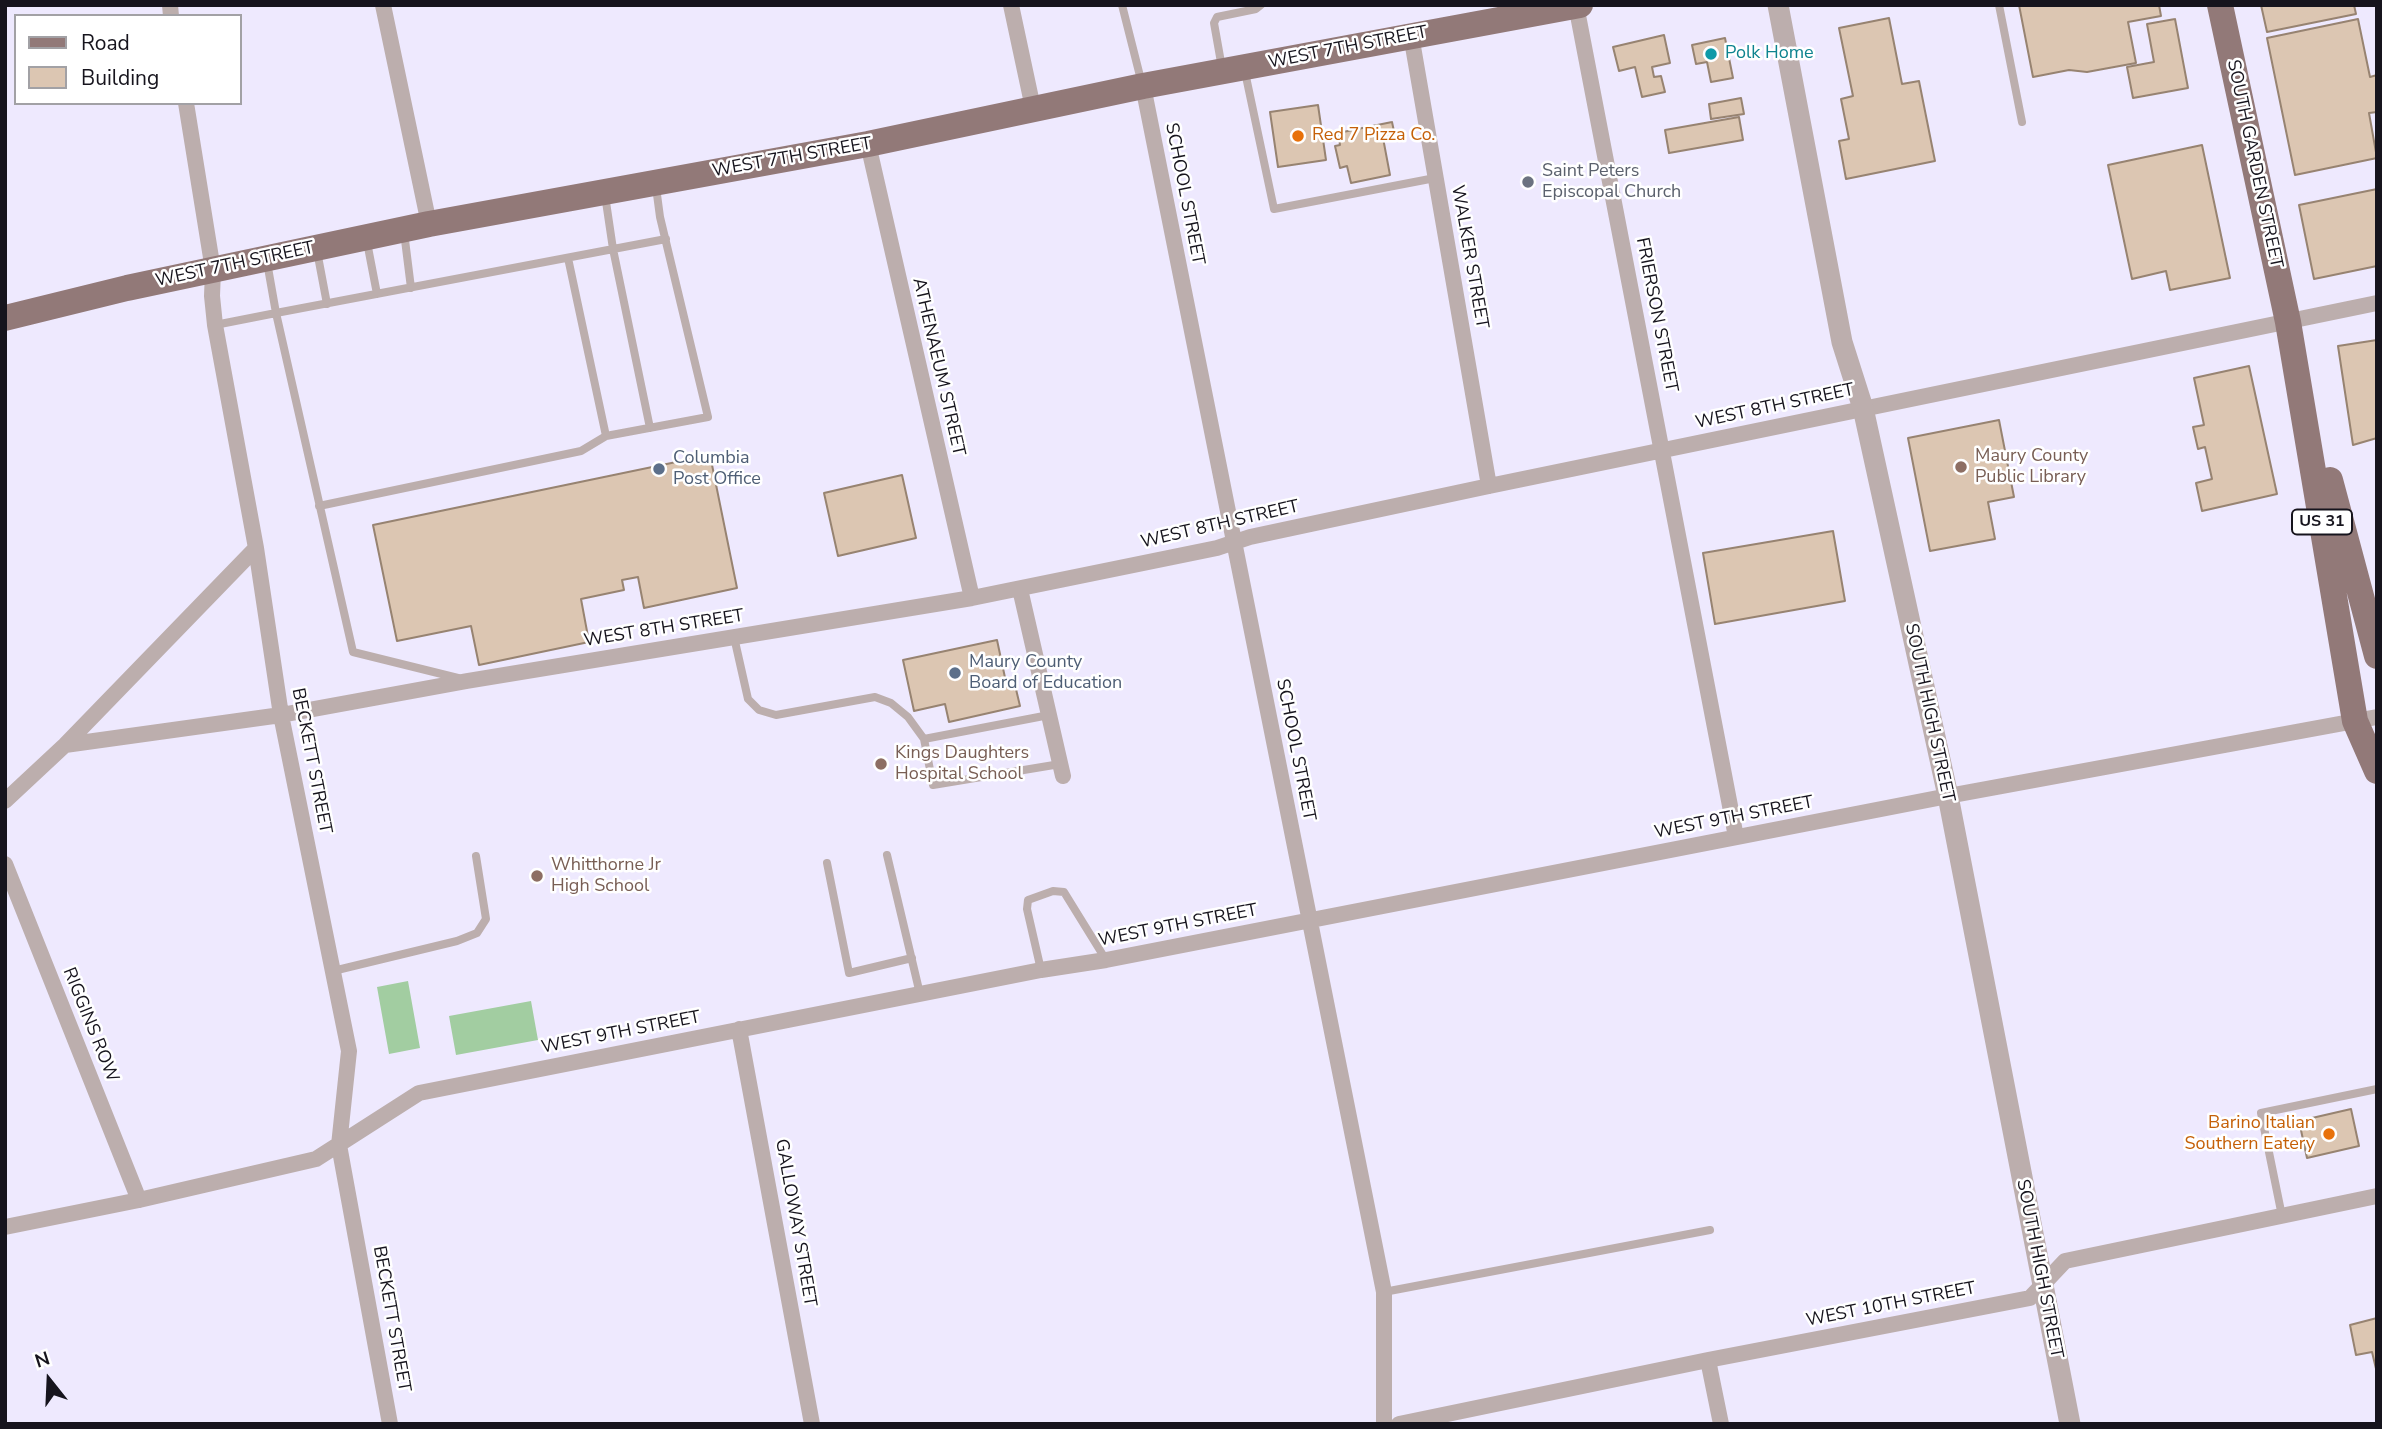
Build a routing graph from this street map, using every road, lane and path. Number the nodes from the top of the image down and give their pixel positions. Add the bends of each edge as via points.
1 (383, 5) edge
2 (1011, 5) edge
3 (1122, 5) edge
4 (1261, 5) edge
5 (1577, 5) edge
6 (1778, 5) edge
7 (1999, 5) edge
8 (2220, 5) edge
9 (1410, 35) junction
10 (1233, 71) junction
11 (1143, 86) junction
12 (186, 105) edge
13 (1033, 108) junction
14 (2022, 122) dead end
15 (867, 144) junction
16 (1435, 178) junction
17 (655, 183) junction
18 (605, 192) junction
19 (417, 226) junction
20 (366, 237) junction
21 (666, 239) junction
22 (316, 248) junction
23 (613, 249) junction
24 (568, 258) junction
25 (267, 259) junction
26 (213, 270) junction
27 (411, 288) junction
28 (377, 294) junction
29 (2377, 303) edge
30 (327, 304) junction
31 (276, 313) junction
32 (5, 318) edge
33 (2288, 323) junction
34 (215, 325) junction
35 (1863, 408) junction
36 (650, 428) junction
37 (606, 436) junction
38 (1663, 451) junction
39 (1489, 486) junction
40 (319, 506) junction
41 (1234, 541) junction
42 (256, 548) junction
43 (1020, 589) junction
44 (972, 598) junction
45 (734, 637) junction
46 (2377, 656) edge
47 (467, 681) junction
48 (281, 715) junction
49 (1049, 715) junction
50 (2366, 719) edge
51 (924, 739) junction
52 (65, 745) junction
53 (1061, 770) joint
54 (2377, 771) edge
55 (1948, 796) junction
56 (5, 801) edge
57 (1736, 837) junction
58 (887, 855) dead end
59 (476, 856) dead end
60 (827, 863) dead end
61 (5, 864) edge
62 (1309, 920) junction
63 (912, 958) junction
64 (1105, 960) junction
65 (1041, 970) junction
66 (333, 971) junction
67 (920, 994) junction
68 (739, 1029) junction
69 (2377, 1089) edge
70 (339, 1144) junction
71 (2377, 1196) edge
72 (139, 1200) junction
73 (2282, 1216) junction
74 (5, 1227) edge
75 (1710, 1230) dead end
76 (2042, 1286) junction
77 (1384, 1292) junction
78 (1708, 1360) junction
79 (390, 1424) edge
80 (812, 1424) edge
81 (1384, 1424) edge
82 (1399, 1424) edge
83 (1721, 1424) edge
84 (2070, 1424) edge

1 - 19 street
2 - 13 street
3 - 11 lane
4 - 10 lane via 1217,17 1214,23
5 - 9 main road, WEST 7TH STREET
5 - 38 street, FRIERSON STREET
6 - 35 street, SOUTH HIGH STREET via 1842,342
7 - 14 lane
8 - 33 main road, SOUTH GARDEN STREET / US 31
9 - 10 main road, WEST 7TH STREET
9 - 16 street, WALKER STREET
10 - 11 main road, WEST 7TH STREET
10 - 16 lane via 1274,209
11 - 13 main road, WEST 7TH STREET
11 - 41 street, SCHOOL STREET
12 - 26 street, BECKETT STREET
13 - 15 main road, WEST 7TH STREET
15 - 17 main road, WEST 7TH STREET
15 - 44 street, ATHENAEUM STREET
16 - 39 street, WALKER STREET
17 - 18 main road, WEST 7TH STREET
17 - 21 lane
18 - 19 main road, WEST 7TH STREET
18 - 23 lane
19 - 20 main road, WEST 7TH STREET
19 - 27 lane
20 - 22 main road, WEST 7TH STREET
20 - 28 lane
21 - 23 lane
21 - 36 lane via 708,417
22 - 25 main road, WEST 7TH STREET
22 - 30 lane
23 - 24 lane
23 - 36 lane
24 - 27 lane
24 - 37 lane
25 - 26 main road, WEST 7TH STREET
25 - 31 lane
26 - 32 main road, WEST 7TH STREET
26 - 34 street, BECKETT STREET
27 - 28 lane
28 - 30 lane
29 - 33 street, WEST 8TH STREET
30 - 31 lane
31 - 34 lane
31 - 40 lane
33 - 35 street, WEST 8TH STREET
33 - 46 main road, SOUTH GARDEN STREET / US 31
33 - 50 main road, SOUTH GARDEN STREET / US 31
34 - 42 street, BECKETT STREET
35 - 38 street, WEST 8TH STREET
35 - 55 street, SOUTH HIGH STREET
36 - 37 lane
37 - 40 lane via 581,451
38 - 39 street, WEST 8TH STREET
38 - 57 street, FRIERSON STREET
39 - 41 street, WEST 8TH STREET
40 - 47 lane via 353,652
41 - 43 street, WEST 8TH STREET
41 - 62 street, SCHOOL STREET
42 - 48 street, BECKETT STREET
42 - 52 street
43 - 44 street, WEST 8TH STREET
43 - 49 street
44 - 45 street, WEST 8TH STREET
45 - 47 street, WEST 8TH STREET
45 - 51 lane via 748,699 759,710 776,715 875,697 908,717
47 - 48 street, WEST 8TH STREET
48 - 52 street, WEST 8TH STREET
48 - 66 street, BECKETT STREET
49 - 51 lane
49 - 53 street
50 - 54 main road, US 31
50 - 55 street, WEST 9TH STREET
51 - 53 lane via 933,785
52 - 56 street
55 - 57 street, WEST 9TH STREET
55 - 76 street, SOUTH HIGH STREET
57 - 62 street, WEST 9TH STREET
58 - 63 lane
59 - 66 lane via 486,919 477,933
60 - 63 lane via 849,973
61 - 72 street, RIGGINS ROW
62 - 64 street, WEST 9TH STREET
62 - 77 street, SCHOOL STREET
63 - 67 lane
64 - 65 street, WEST 9TH STREET
64 - 65 lane via 1063,892 1053,891 1028,900
65 - 67 street, WEST 9TH STREET
66 - 70 street, BECKETT STREET via 349,1051
67 - 68 street, WEST 9TH STREET
68 - 70 street, WEST 9TH STREET via 419,1093
68 - 80 street, GALLOWAY STREET
69 - 73 lane via 2260,1113
70 - 72 street, WEST 9TH STREET via 316,1159
70 - 79 street, BECKETT STREET
71 - 73 street, WEST 10TH STREET
72 - 74 street, WEST 9TH STREET
73 - 76 street, WEST 10TH STREET via 2065,1261
75 - 77 lane
76 - 78 street, WEST 10TH STREET via 2030,1298
76 - 84 street, SOUTH HIGH STREET
77 - 81 street, SCHOOL STREET
78 - 82 street, WEST 10TH STREET
78 - 83 street

